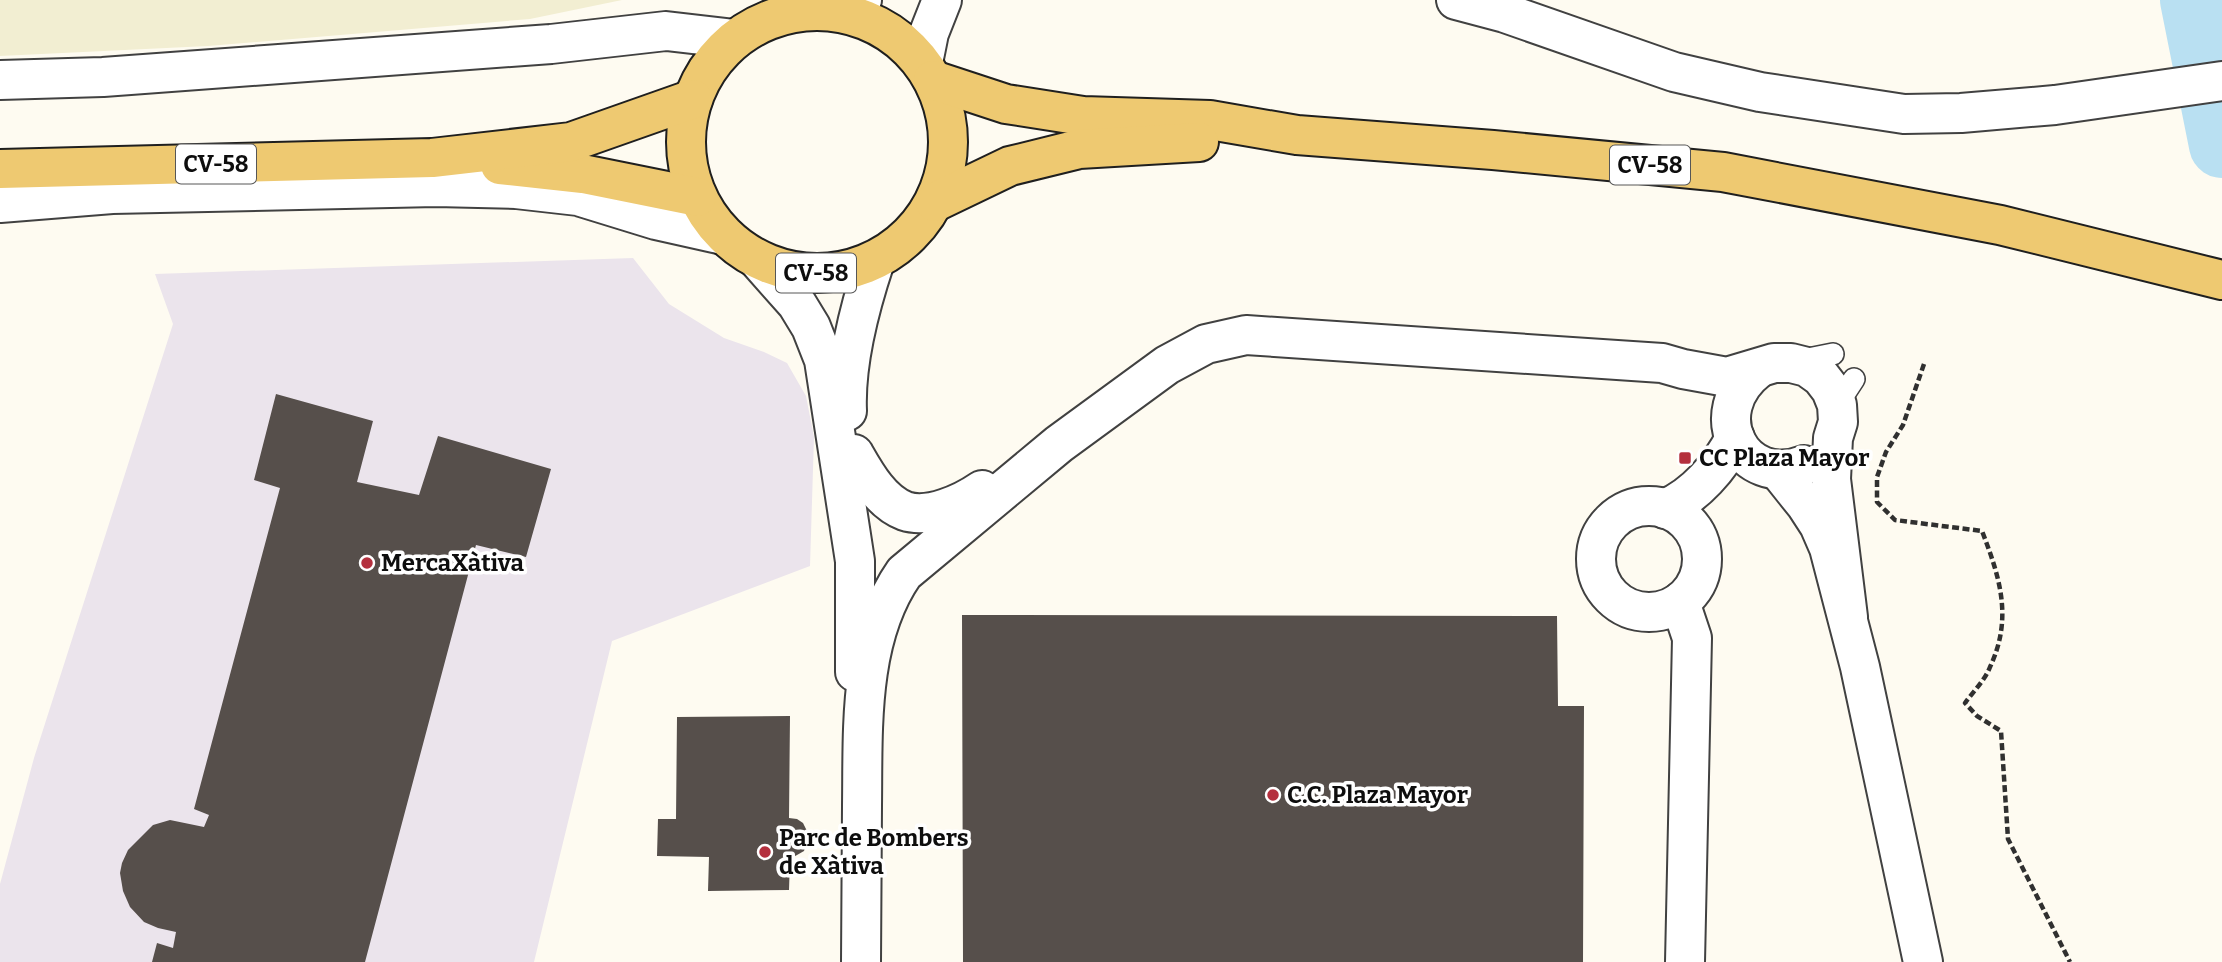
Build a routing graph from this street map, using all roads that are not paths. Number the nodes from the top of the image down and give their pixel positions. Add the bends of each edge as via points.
1 (942, 0) edge
2 (1456, 0) edge
3 (852, 6) edge
4 (736, 39) junction
5 (928, 71) junction
6 (0, 80) edge
7 (2222, 81) edge
8 (693, 99) junction
9 (1297, 135) junction
10 (432, 158) junction
11 (0, 169) edge
12 (697, 197) junction
13 (935, 202) junction
14 (0, 203) edge
15 (723, 235) junction
16 (758, 260) junction
17 (875, 261) junction
18 (2222, 280) edge
19 (1833, 354) dead end
20 (1774, 366) junction
21 (1683, 369) junction
22 (1841, 408) junction
23 (1059, 443) junction
24 (1751, 446) junction
25 (854, 454) junction
26 (1680, 520) junction
27 (860, 533) junction
28 (936, 547) junction
29 (1681, 602) junction
30 (1635, 610) junction
31 (1848, 617) junction
32 (872, 653) junction
33 (1690, 701) junction
34 (863, 713) junction
35 (861, 962) edge
36 (1685, 962) edge
37 (1923, 962) edge

1 - 5 street via 929,33
2 - 7 street via 1674,72 1760,92 1905,114 2055,105
3 - 4 main road, CV-58 via 768,20
3 - 5 main road, CV-58 via 901,40
4 - 6 street via 666,32 130,75
4 - 8 main road, CV-58 via 710,66
5 - 9 main road, CV-58 via 1006,104 1083,116 1210,120
5 - 13 main road, CV-58 via 947,120 947,162
8 - 10 main road, CV-58 via 571,142
8 - 12 main road, CV-58 via 686,132 688,165
9 - 13 main road, CV-58 via 1079,149 1010,166
9 - 18 main road, CV-58 via 1723,172 2000,225
10 - 11 main road, CV-58
10 - 12 main road, CV-58 via 583,174
12 - 15 main road, CV-58
13 - 17 main road, CV-58 via 909,237
14 - 15 street via 112,194 516,189 578,196
15 - 16 main road, CV-58
16 - 17 main road, CV-58 via 796,273 837,273
16 - 27 street via 797,304 824,360
17 - 25 street via 853,340 846,405
19 - 20 lane
20 - 21 street via 1727,377
20 - 22 street via 1807,367 1821,377
20 - 24 street via 1744,380 1735,395
21 - 23 street via 1662,363 1246,335 1206,344 1167,365
21 - 24 street via 1725,402
22 - 24 street via 1824,453 1810,463 1795,469
22 - 31 street via 1831,479
23 - 25 street via 962,504 931,512 905,511 886,498 869,481
23 - 28 street
24 - 26 street via 1725,459 1679,503
24 - 31 street via 1819,525
25 - 27 street
26 - 29 street via 1700,545 1700,569
26 - 30 street via 1652,506 1637,507 1624,512 1604,531 1595,558 1602,585 1622,605
27 - 28 street via 889,554
27 - 32 street via 871,553
27 - 34 street via 855,561 853,665
28 - 32 street via 904,573 890,592
29 - 30 street via 1651,612
29 - 33 street via 1692,638
30 - 33 street via 1677,660
31 - 37 street
32 - 34 street
33 - 36 street
34 - 35 street

